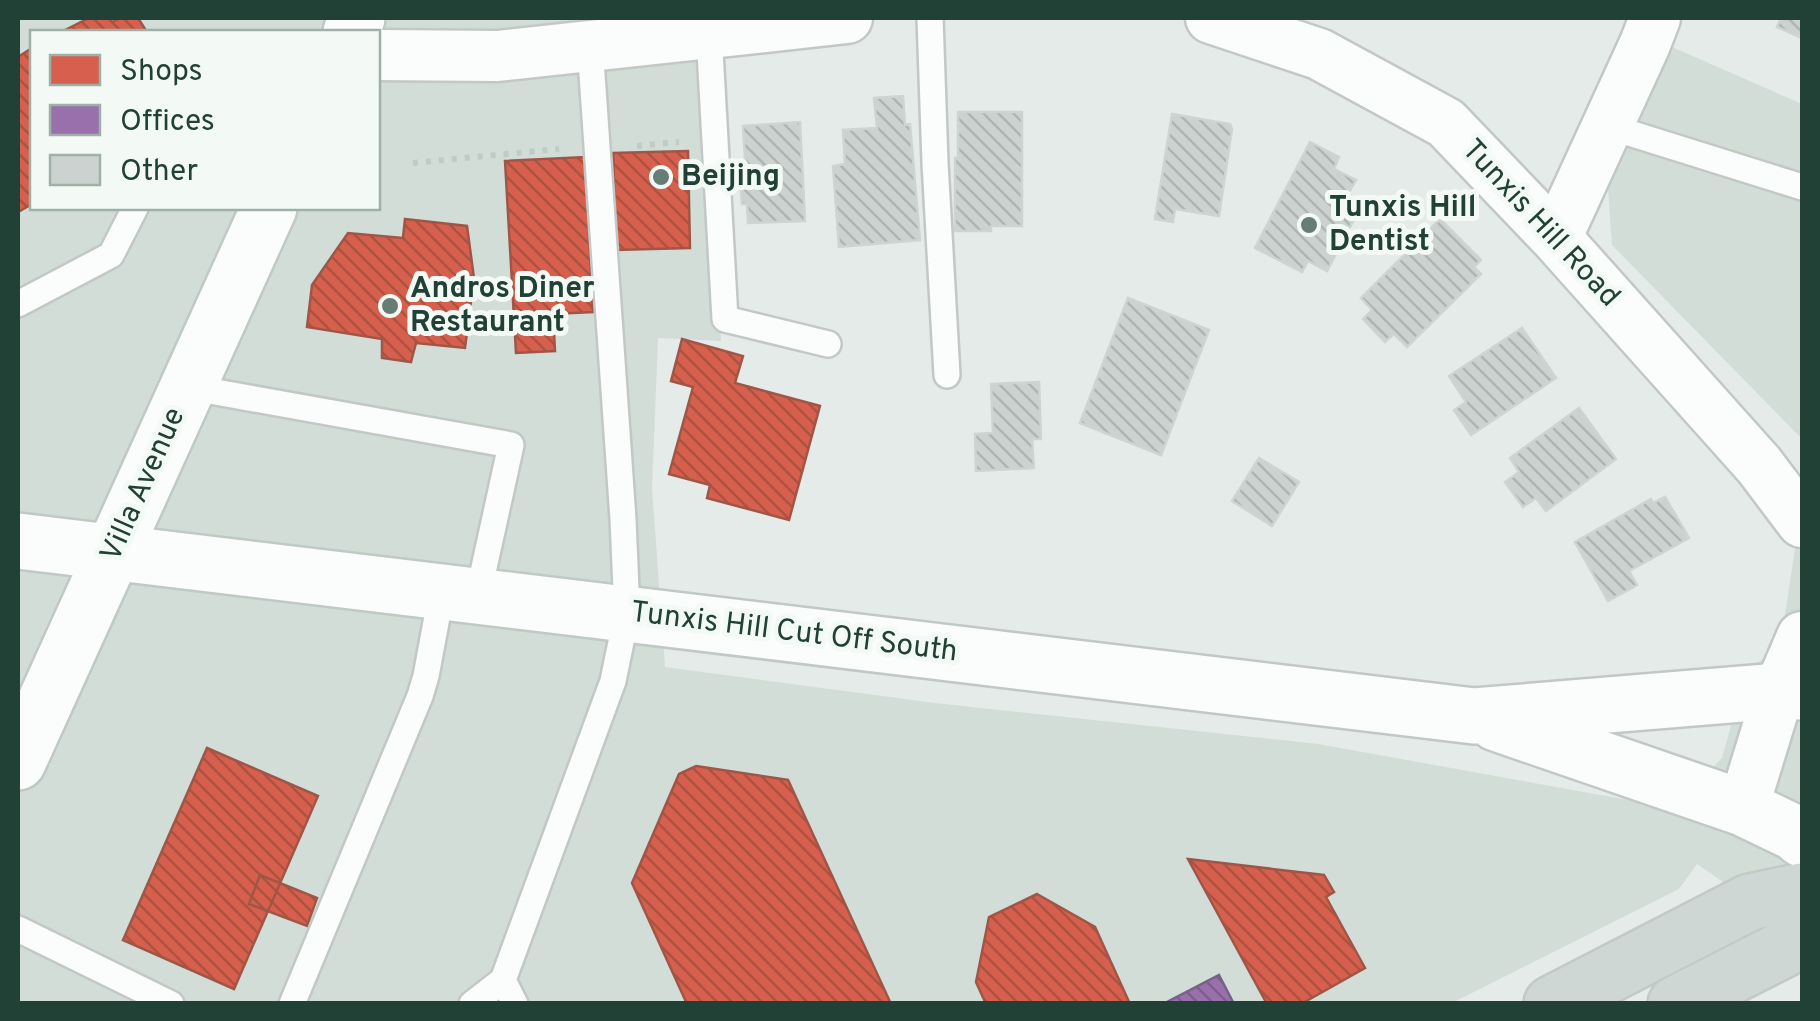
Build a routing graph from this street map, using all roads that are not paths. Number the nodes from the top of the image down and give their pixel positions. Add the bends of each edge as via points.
1 (847, 18) edge
2 (930, 18) edge
3 (1211, 18) edge
4 (1654, 18) edge
5 (709, 33) junction
6 (380, 34) edge
7 (590, 46) junction
8 (1607, 126) junction
9 (1802, 187) edge
10 (134, 210) edge
11 (269, 210) edge
12 (1556, 238) junction
13 (18, 304) edge
14 (828, 344) dead end
15 (947, 375) dead end
16 (188, 387) junction
17 (1802, 522) edge
18 (18, 541) edge
19 (113, 552) junction
20 (460, 593) junction
21 (627, 613) junction
22 (1802, 638) edge
23 (1791, 692) edge
24 (1474, 716) junction
25 (18, 762) edge
26 (1743, 808) junction
27 (1802, 839) edge
28 (1802, 891) edge
29 (18, 929) edge
30 (1802, 931) edge
31 (509, 992) edge
32 (171, 1004) edge
33 (292, 1004) edge
34 (472, 1004) edge
35 (1552, 1004) edge
36 (1676, 1004) edge

1 - 5 street
2 - 15 lane
3 - 12 street, Tunxis Hill Road via 1319,54 1446,123
4 - 8 street
5 - 7 street
5 - 14 lane via 725,319
6 - 7 street via 498,56
7 - 21 lane
8 - 9 lane
8 - 12 street
10 - 13 lane via 111,254
11 - 16 main road, Villa Avenue
12 - 17 street, Tunxis Hill Road via 1759,464
16 - 19 main road, Villa Avenue
16 - 20 lane via 511,445
18 - 19 main road
19 - 20 main road, Tunxis Hill Cut Off South
19 - 25 main road, Villa Avenue
20 - 21 main road, Tunxis Hill Cut Off South
20 - 33 lane
21 - 24 main road, Tunxis Hill Cut Off South
21 - 31 lane via 612,681
22 - 23 street
23 - 24 main road, Tunxis Hill Cut Off South
23 - 26 street
24 - 26 main road, Tunxis Hill Cut Off South
26 - 27 main road, Tunxis Hill Cut Off South
28 - 35 main road via 1750,902
29 - 32 lane
30 - 36 main road via 1784,949
31 - 34 lane

